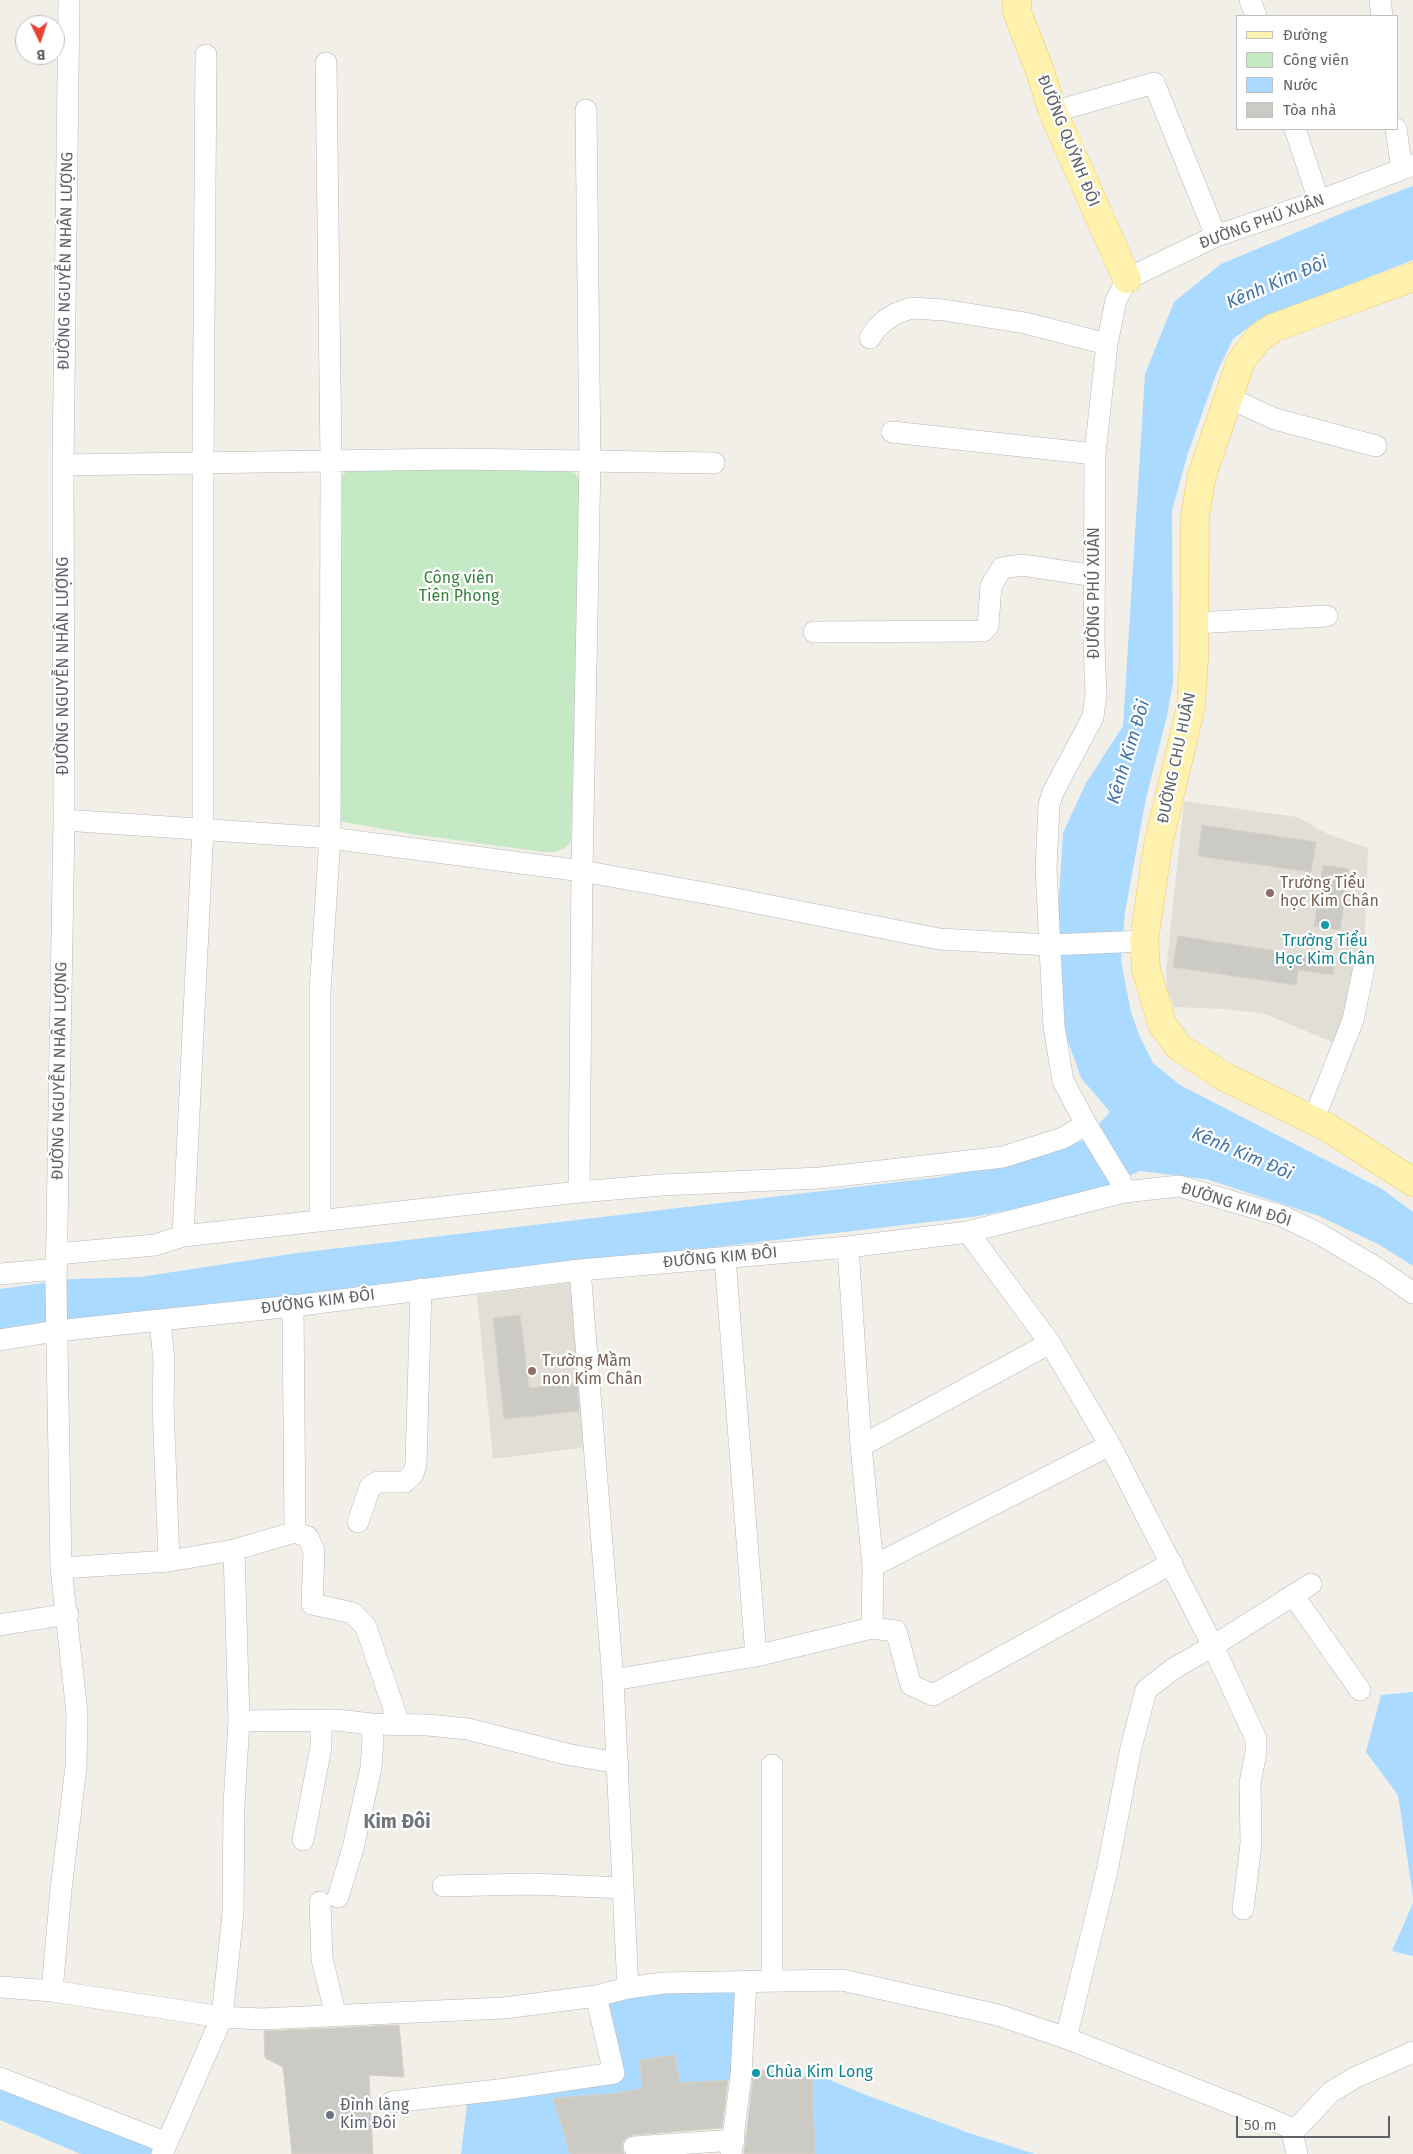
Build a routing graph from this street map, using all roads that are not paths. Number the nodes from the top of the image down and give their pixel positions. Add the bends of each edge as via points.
1 (69, 0) edge
2 (1017, 0) edge
3 (1250, 0) edge
4 (1380, 0) edge
5 (1256, 15) edge
6 (1382, 15) edge
7 (206, 55) dead end
8 (326, 63) dead end
9 (586, 110) dead end
10 (1052, 112) junction
11 (1294, 130) edge
12 (1396, 130) edge
13 (1407, 167) edge
14 (1319, 201) junction
15 (1216, 236) junction
16 (1413, 277) edge
17 (1127, 279) junction
18 (870, 338) dead end
19 (1107, 344) junction
20 (1227, 397) junction
21 (892, 432) dead end
22 (1376, 446) dead end
23 (1095, 454) junction
24 (331, 461) junction
25 (590, 461) junction
26 (714, 462) dead end
27 (203, 463) junction
28 (63, 465) junction
29 (1095, 576) junction
30 (1327, 616) dead end
31 (1194, 623) junction
32 (814, 632) dead end
33 (64, 820) junction
34 (203, 828) junction
35 (330, 838) junction
36 (582, 871) junction
37 (1144, 941) junction
38 (1048, 945) junction
39 (1365, 963) dead end
40 (1313, 1121) junction
41 (1086, 1124) junction
42 (1413, 1182) edge
43 (1122, 1186) junction
44 (579, 1192) junction
45 (320, 1220) junction
46 (968, 1232) junction
47 (183, 1236) junction
48 (848, 1247) junction
49 (725, 1258) junction
50 (56, 1270) junction
51 (580, 1270) junction
52 (0, 1274) edge
53 (421, 1288) junction
54 (1413, 1293) edge
55 (293, 1306) junction
56 (160, 1320) junction
57 (56, 1324) junction
58 (0, 1340) edge
59 (1050, 1343) junction
60 (1110, 1445) junction
61 (861, 1446) junction
62 (358, 1522) dead end
63 (295, 1532) junction
64 (234, 1550) junction
65 (169, 1561) junction
66 (1172, 1562) junction
67 (873, 1566) junction
68 (62, 1568) junction
69 (68, 1614) junction
70 (0, 1625) edge
71 (872, 1628) junction
72 (1214, 1646) junction
73 (756, 1656) junction
74 (613, 1680) junction
75 (1360, 1690) dead end
76 (321, 1720) junction
77 (238, 1721) junction
78 (371, 1724) junction
79 (399, 1724) junction
80 (618, 1763) junction
81 (772, 1766) dead end
82 (303, 1840) dead end
83 (443, 1886) dead end
84 (623, 1888) junction
85 (1243, 1908) dead end
86 (772, 1980) junction
87 (746, 1981) junction
88 (0, 1987) edge
89 (628, 1988) junction
90 (52, 1992) junction
91 (596, 1996) junction
92 (336, 2016) junction
93 (222, 2017) junction
94 (1066, 2038) junction
95 (1413, 2052) edge
96 (0, 2078) edge
97 (392, 2102) dead end
98 (1295, 2130) junction
99 (634, 2147) dead end
100 (733, 2147) edge
101 (164, 2149) edge
102 (1297, 2154) edge

1 - 28 street, ĐƯỜNG NGUYỄN NHÂN LƯỢNG
2 - 10 main road, ĐƯỜNG QUỲNH ĐÔI via 1017,12
3 - 5 street
4 - 6 street
7 - 27 street
8 - 24 street
9 - 25 street
10 - 15 street via 1154,83
10 - 17 main road, ĐƯỜNG QUỲNH ĐÔI
11 - 14 street
12 - 13 street
13 - 14 street, ĐƯỜNG PHÚ XUÂN
14 - 15 street, ĐƯỜNG PHÚ XUÂN
15 - 17 street, ĐƯỜNG PHÚ XUÂN
16 - 20 main road, ĐƯỜNG CHU HUÂN via 1273,328 1258,339 1241,361
17 - 19 street, ĐƯỜNG PHÚ XUÂN via 1116,300
18 - 19 street via 883,322 911,308 1025,323
19 - 23 street, ĐƯỜNG PHÚ XUÂN
20 - 22 street via 1275,419
20 - 31 main road, ĐƯỜNG CHU HUÂN via 1202,475 1195,516
21 - 23 street
23 - 29 street, ĐƯỜNG PHÚ XUÂN
24 - 25 street
24 - 27 street
24 - 35 street
25 - 26 street
25 - 36 street
27 - 28 street
27 - 34 street
28 - 33 street, ĐƯỜNG NGUYỄN NHÂN LƯỢNG
29 - 32 street via 1022,565 1002,568 991,586 988,626 984,630
29 - 38 street, ĐƯỜNG PHÚ XUÂN via 1096,694 1093,717 1058,779 1049,805 1046,868
30 - 31 street
31 - 37 main road, ĐƯỜNG CHU HUÂN via 1191,706 1158,845
33 - 34 street
33 - 50 street, ĐƯỜNG NGUYỄN NHÂN LƯỢNG
34 - 35 street
34 - 47 street
35 - 36 street
35 - 45 street via 320,991
36 - 38 street via 939,939
36 - 44 street
37 - 38 street
37 - 40 main road, ĐƯỜNG CHU HUÂN via 1146,968 1162,1024 1179,1047 1222,1076
38 - 41 street, ĐƯỜNG PHÚ XUÂN via 1054,1026 1064,1080
39 - 40 street via 1353,1020
40 - 42 main road, ĐƯỜNG CHU HUÂN
41 - 43 street, ĐƯỜNG PHÚ XUÂN
41 - 44 street via 1063,1138 1003,1157 820,1178 662,1184
43 - 46 street, ĐƯỜNG KIM ĐÔI
43 - 54 street, ĐƯỜNG KIM ĐÔI via 1179,1186 1282,1216 1318,1233
44 - 45 street
45 - 47 street
46 - 48 street, ĐƯỜNG KIM ĐÔI
46 - 59 street
47 - 50 street
48 - 49 street, ĐƯỜNG KIM ĐÔI
48 - 61 street
49 - 51 street, ĐƯỜNG KIM ĐÔI
49 - 73 street
50 - 52 street
50 - 57 street, ĐƯỜNG NGUYỄN NHÂN LƯỢNG
51 - 53 street, ĐƯỜNG KIM ĐÔI
51 - 74 street
53 - 55 street, ĐƯỜNG KIM ĐÔI
53 - 62 street via 416,1464 405,1482 378,1482 370,1487
55 - 56 street, ĐƯỜNG KIM ĐÔI
55 - 63 street
56 - 57 street, ĐƯỜNG KIM ĐÔI
56 - 65 street
57 - 58 street, ĐƯỜNG KIM ĐÔI
57 - 68 street, ĐƯỜNG NGUYỄN NHÂN LƯỢNG
59 - 60 street
59 - 61 street
60 - 66 street
60 - 67 street
61 - 67 street
63 - 64 street
63 - 79 street via 308,1538 314,1551 312,1604 353,1613 366,1627
64 - 65 street
64 - 77 street
65 - 68 street
66 - 71 street via 933,1695 911,1685 896,1630
66 - 72 street
67 - 71 street
68 - 69 street, ĐƯỜNG NGUYỄN NHÂN LƯỢNG
69 - 70 street
69 - 90 street, ĐƯỜNG NGUYỄN NHÂN LƯỢNG via 77,1713 76,1768
71 - 73 street
72 - 75 street via 1302,1590
72 - 85 street via 1256,1739 1250,1783 1251,1844
72 - 94 street via 1173,1669 1146,1690 1130,1748 1107,1871
73 - 74 street
74 - 80 street
76 - 77 street
76 - 78 street
76 - 82 street via 320,1747
77 - 93 street via 234,1913
78 - 79 street
78 - 92 street via 371,1768 353,1848 329,1900 322,1959
79 - 80 street via 468,1728 566,1754
80 - 84 street
81 - 86 street
83 - 84 street via 530,1884
84 - 89 street
86 - 87 street
86 - 94 street via 842,1980 998,2015
87 - 89 street via 663,1983
87 - 100 street
88 - 90 street
89 - 91 street
90 - 93 street
91 - 92 street via 504,2008
91 - 97 street via 614,2073 490,2092
92 - 93 street
93 - 101 street
94 - 98 street
95 - 98 street via 1337,2087
96 - 101 street
98 - 102 street
99 - 100 street

